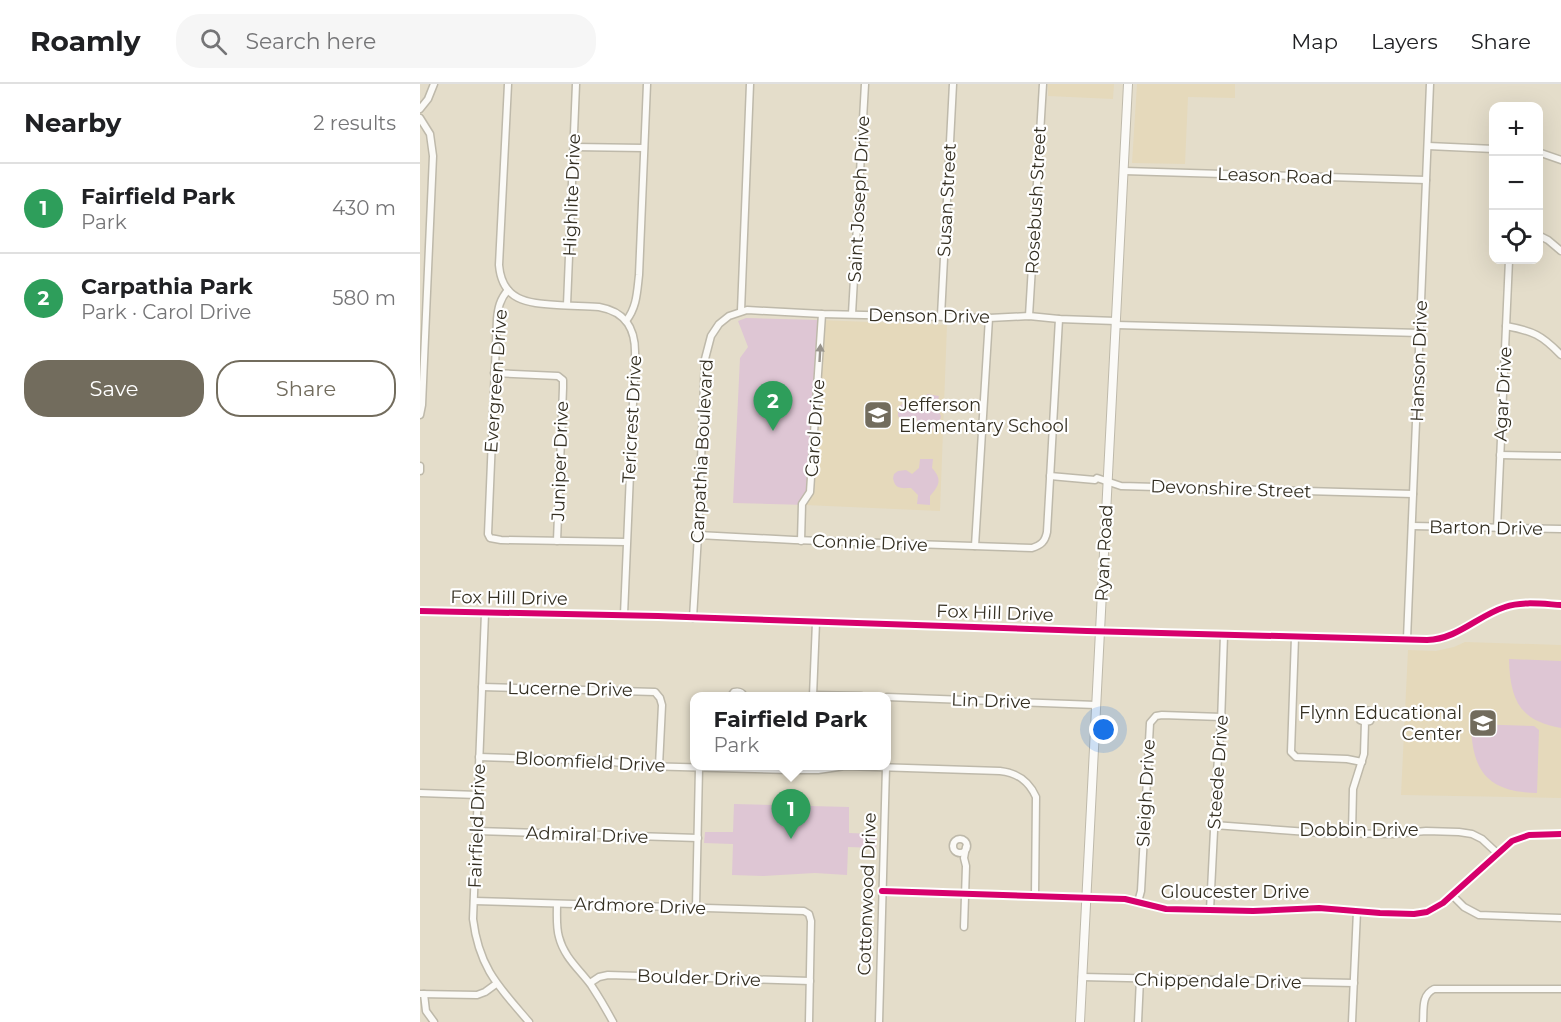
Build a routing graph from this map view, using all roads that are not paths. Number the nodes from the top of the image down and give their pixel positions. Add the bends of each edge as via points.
1 (434, 84) edge
2 (508, 84) edge
3 (576, 84) edge
4 (647, 84) edge
5 (750, 84) edge
6 (865, 84) edge
7 (953, 84) edge
8 (1043, 84) edge
9 (1128, 84) edge
10 (1430, 84) edge
11 (420, 109) edge
12 (420, 118) edge
13 (1428, 146) junction
14 (574, 147) junction
15 (644, 148) junction
16 (1489, 149) edge
17 (1543, 153) edge
18 (1561, 160) edge
19 (1124, 171) junction
20 (1426, 180) junction
21 (1543, 237) edge
22 (1561, 251) edge
23 (1509, 264) edge
24 (508, 290) junction
25 (567, 305) junction
26 (741, 311) junction
27 (822, 314) junction
28 (852, 314) junction
29 (941, 316) junction
30 (1029, 316) junction
31 (989, 318) junction
32 (1059, 320) junction
33 (626, 321) junction
34 (1116, 323) junction
35 (1506, 326) junction
36 (1420, 333) junction
37 (1561, 355) edge
38 (494, 373) junction
39 (421, 385) edge
40 (420, 415) edge
41 (1500, 455) junction
42 (1561, 456) edge
43 (1050, 476) junction
44 (1108, 482) junction
45 (1413, 494) junction
46 (1412, 526) junction
47 (1497, 528) junction
48 (1561, 530) edge
49 (698, 535) junction
50 (557, 541) junction
51 (801, 541) junction
52 (627, 542) junction
53 (975, 546) junction
54 (1561, 605) edge
55 (420, 611) edge
56 (485, 613) junction
57 (624, 615) junction
58 (693, 618) junction
59 (816, 622) junction
60 (1100, 632) junction
61 (1224, 635) junction
62 (1295, 637) junction
63 (1407, 639) junction
64 (482, 687) junction
65 (813, 692) edge
66 (891, 697) edge
67 (1096, 705) junction
68 (1222, 717) junction
69 (1365, 723) dead end
70 (479, 757) junction
71 (1362, 762) junction
72 (659, 766) junction
73 (891, 767) edge
74 (690, 768) edge
75 (699, 770) edge
76 (886, 770) edge
77 (420, 792) edge
78 (477, 795) junction
79 (1214, 825) junction
80 (476, 831) junction
81 (1352, 833) junction
82 (1561, 834) edge
83 (698, 838) junction
84 (966, 847) junction
85 (955, 851) junction
86 (1497, 853) junction
87 (964, 858) junction
88 (882, 891) junction
89 (965, 894) junction
90 (1452, 895) junction
91 (1035, 896) junction
92 (1086, 898) junction
93 (474, 901) junction
94 (1138, 902) junction
95 (557, 904) junction
96 (696, 907) junction
97 (1210, 910) junction
98 (1357, 911) junction
99 (1561, 918) edge
100 (964, 927) dead end
101 (1082, 977) junction
102 (1140, 979) junction
103 (810, 981) junction
104 (590, 983) junction
105 (1354, 983) junction
106 (496, 984) junction
107 (1561, 989) edge
108 (422, 994) edge
109 (434, 1022) edge
110 (529, 1022) edge
111 (613, 1022) edge
112 (808, 1022) edge
113 (879, 1022) edge
114 (1080, 1022) edge
115 (1138, 1022) edge
116 (1352, 1022) edge
117 (1423, 1022) edge

1 - 11 street
2 - 24 street, Evergreen Drive via 499,265
3 - 14 street, Highlite Drive
4 - 15 street
5 - 26 street
6 - 28 street, Saint Joseph Drive
7 - 29 street, Susan Street
8 - 30 street, Rosebush Street
9 - 19 main road, Ryan Road
10 - 13 street, Hanson Drive
12 - 39 street via 430,134 433,156
13 - 16 street
13 - 20 street, Hanson Drive
14 - 15 street
14 - 25 street, Highlite Drive
15 - 33 street via 637,295
17 - 18 street
19 - 20 street, Leason Road
19 - 34 main road, Ryan Road
20 - 36 street, Hanson Drive
21 - 22 street
23 - 35 street, Agar Drive
24 - 25 street via 530,303
24 - 38 street, Evergreen Drive via 498,311
25 - 33 street via 605,308
26 - 27 street, Denson Drive
26 - 49 street, Carpathia Boulevard via 719,324 705,358
27 - 28 street, Denson Drive
51 -> 27 street, Carol Drive via 802,504 810,492
28 - 29 street, Denson Drive
29 - 31 street, Denson Drive
30 - 31 street, Denson Drive
30 - 32 street, Denson Drive
31 - 53 street
32 - 34 street, Denson Drive
32 - 43 street
33 - 52 street, Tericrest Drive via 633,332 635,347
34 - 36 street, Denson Drive
34 - 44 main road, Ryan Road
35 - 37 street via 1533,333
35 - 41 street, Agar Drive
36 - 45 street, Hanson Drive
38 - 50 street, Juniper Drive via 558,376 562,380
38 - 50 street, Evergreen Drive via 488,534 501,540
39 - 40 street
41 - 42 street
41 - 47 street, Agar Drive
43 - 44 street, Devonshire Street
43 - 53 street, Connie Drive via 1047,532 1041,544 1032,548
44 - 45 street, Devonshire Street via 1121,486
44 - 60 main road, Ryan Road
45 - 46 street, Hanson Drive
46 - 47 street, Barton Drive
46 - 63 street, Hanson Drive
47 - 48 street, Barton Drive
49 - 51 street, Connie Drive
49 - 58 street, Carpathia Boulevard
50 - 52 street
51 - 53 street, Connie Drive
52 - 57 street, Tericrest Drive
54 - 63 street, Fox Hill Drive via 1511,605 1449,636
55 - 56 street, Fox Hill Drive
56 - 57 street, Fox Hill Drive
56 - 64 street, Fairfield Drive
57 - 58 street, Fox Hill Drive
58 - 59 street, Fox Hill Drive
59 - 60 street, Fox Hill Drive
59 - 65 street
60 - 61 street, Fox Hill Drive
60 - 67 main road, Ryan Road
61 - 62 street, Fox Hill Drive
61 - 68 street, Steede Drive
62 - 63 street, Fox Hill Drive
62 - 71 street via 1291,753 1296,757
64 - 70 street, Fairfield Drive
64 - 72 street, Lucerne Drive via 658,694 662,705
66 - 67 street, Lin Drive
67 - 92 main road, Ryan Road
68 - 79 street, Steede Drive
68 - 94 street, Sleigh Drive via 1162,715 1150,723
69 - 71 street
70 - 72 street, Bloomfield Drive via 606,760
70 - 78 street, Fairfield Drive
71 - 81 street via 1353,789
72 - 74 street, Bloomfield Drive
73 - 91 street, Bloomfield Drive via 1000,771 1022,778 1034,791 1037,803
75 - 83 street
76 - 88 street, Cottonwood Drive
77 - 78 street
78 - 80 street, Fairfield Drive
79 - 81 street, Dobbin Drive
79 - 97 street, Steede Drive
80 - 83 street, Admiral Drive
80 - 93 street, Fairfield Drive
81 - 86 street, Dobbin Drive via 1466,832 1482,839
82 - 86 street, Gloucester Drive via 1518,837
83 - 96 street
84 - 85 street via 962,852
84 - 85 street via 958,839 954,841
84 - 87 street
85 - 87 street
86 - 90 street, Gloucester Drive
87 - 89 street
88 - 89 street, Gloucester Drive
88 - 113 street, Cottonwood Drive
89 - 91 street, Gloucester Drive
89 - 100 street
90 - 98 street, Gloucester Drive via 1421,913
90 - 99 street via 1479,915
91 - 92 street, Gloucester Drive
92 - 94 street, Gloucester Drive
92 - 101 main road, Ryan Road
93 - 95 street, Ardmore Drive
93 - 106 street, Fairfield Drive via 478,948
94 - 97 street, Gloucester Drive via 1161,908
95 - 96 street, Ardmore Drive
95 - 104 street via 561,945
96 - 103 street, Ardmore Drive via 807,912 812,921
97 - 98 street, Gloucester Drive
98 - 105 street
101 - 102 street, Chippendale Drive
101 - 114 main road, Ryan Road
102 - 105 street, Chippendale Drive
102 - 115 street
103 - 104 street, Boulder Drive via 608,975
103 - 112 street
104 - 111 street
105 - 116 street
106 - 108 street via 477,995
106 - 110 street, Fairfield Drive
107 - 117 street via 1434,989 1425,999
108 - 109 street via 426,1011

